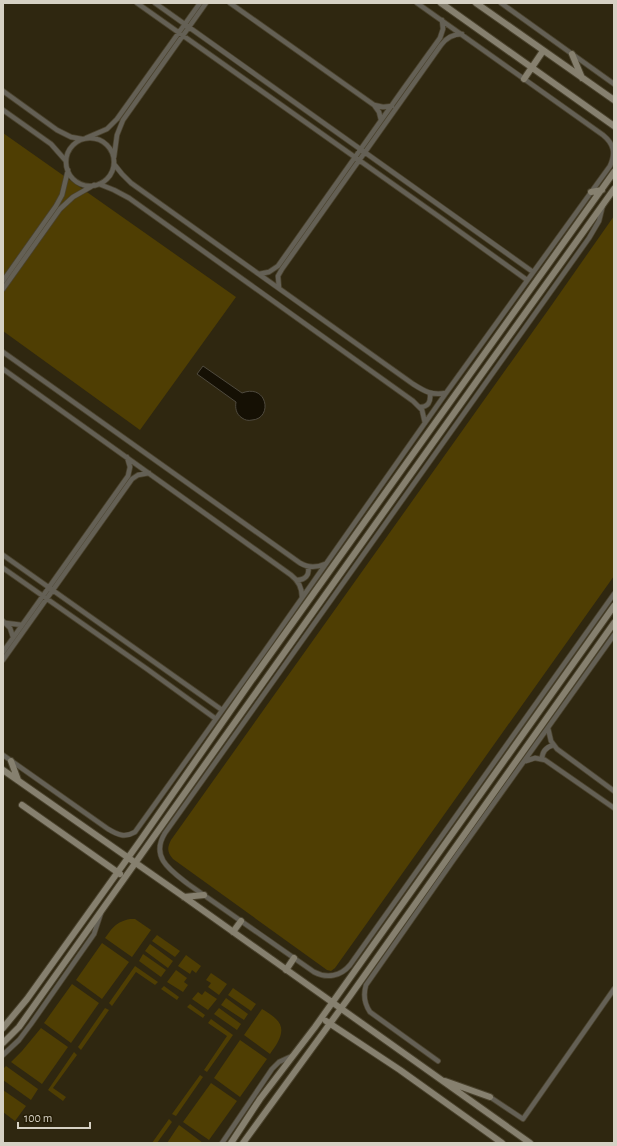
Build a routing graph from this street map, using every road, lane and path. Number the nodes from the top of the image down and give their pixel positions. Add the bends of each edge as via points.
1 (137, 3) edge
2 (155, 3) edge
3 (200, 3) edge
4 (206, 3) edge
5 (230, 3) edge
6 (417, 3) edge
7 (441, 3) edge
8 (476, 3) edge
9 (501, 3) edge
10 (442, 20) junction
11 (187, 26) junction
12 (181, 34) junction
13 (462, 34) junction
14 (543, 50) junction
15 (572, 54) junction
16 (532, 67) junction
17 (582, 78) junction
18 (524, 79) junction
19 (614, 84) edge
20 (3, 91) edge
21 (614, 100) edge
22 (374, 105) junction
23 (392, 106) junction
24 (3, 110) edge
25 (381, 120) junction
26 (612, 126) edge
27 (84, 138) junction
28 (362, 151) junction
29 (114, 157) junction
30 (357, 158) junction
31 (66, 161) junction
32 (114, 164) junction
33 (68, 170) junction
34 (614, 172) edge
35 (97, 185) junction
36 (614, 189) edge
37 (602, 190) junction
38 (591, 192) junction
39 (603, 203) junction
40 (533, 272) junction
41 (259, 274) junction
42 (527, 280) junction
43 (3, 281) edge
44 (279, 288) junction
45 (3, 289) edge
46 (479, 348) junction
47 (3, 352) edge
48 (485, 352) junction
49 (3, 369) edge
50 (430, 394) junction
51 (446, 394) junction
52 (420, 407) junction
53 (425, 423) junction
54 (127, 458) junction
55 (149, 473) junction
56 (335, 552) junction
57 (3, 555) edge
58 (341, 556) junction
59 (325, 564) junction
60 (334, 566) junction
61 (308, 567) junction
62 (3, 568) edge
63 (342, 572) junction
64 (297, 580) junction
65 (51, 589) junction
66 (614, 594) edge
67 (45, 597) junction
68 (302, 598) junction
69 (614, 606) edge
70 (5, 622) edge
71 (614, 623) edge
72 (22, 625) junction
73 (614, 635) edge
74 (13, 638) junction
75 (3, 652) edge
76 (3, 660) edge
77 (222, 710) junction
78 (216, 720) junction
79 (548, 728) junction
80 (553, 745) junction
81 (3, 754) edge
82 (542, 759) junction
83 (11, 760) junction
84 (524, 762) junction
85 (3, 770) edge
86 (18, 780) junction
87 (614, 791) edge
88 (158, 801) junction
89 (22, 805) dead end
90 (164, 805) junction
91 (614, 808) edge
92 (172, 810) junction
93 (178, 815) junction
94 (128, 857) junction
95 (135, 862) junction
96 (117, 873) junction
97 (124, 878) junction
98 (204, 895) junction
99 (184, 897) junction
100 (103, 907) junction
101 (241, 921) junction
102 (233, 932) junction
103 (363, 946) junction
104 (369, 950) junction
105 (294, 958) junction
106 (286, 970) junction
107 (614, 989) edge
108 (332, 1003) junction
109 (340, 1008) junction
110 (322, 1017) junction
111 (329, 1023) junction
112 (3, 1028) edge
113 (3, 1043) edge
114 (3, 1055) edge
115 (293, 1056) junction
116 (438, 1061) dead end
117 (439, 1079) junction
118 (490, 1097) joint
119 (222, 1143) edge
120 (231, 1143) edge
121 (243, 1143) edge
122 (502, 1143) edge
123 (530, 1143) edge

1 - 12 street
2 - 11 street
3 - 11 street
4 - 11 street
5 - 22 street
6 - 10 street
7 - 16 street
8 - 14 street
9 - 15 street
10 - 13 street
10 - 23 street via 440,38
11 - 12 street
11 - 28 street
12 - 27 street via 117,119 107,128
12 - 29 street via 123,120 117,135
12 - 30 street
13 - 18 street
13 - 28 street via 452,35 444,41
14 - 16 street
14 - 17 street
15 - 17 street
15 - 19 street
16 - 18 street
16 - 26 street
17 - 21 street
18 - 38 street via 597,130 611,143 613,159
20 - 27 street via 57,130 71,137
22 - 23 street
22 - 25 street
23 - 25 street
24 - 31 street via 51,144
25 - 28 street
27 - 29 street via 104,142
27 - 31 street via 71,148
28 - 30 street
28 - 40 street
29 - 32 street
30 - 41 street via 278,266 269,272
30 - 42 street
30 - 44 street via 282,268 278,280
31 - 33 street
32 - 35 street via 110,176
32 - 41 street via 131,183
33 - 35 street via 71,176 82,184
33 - 43 street via 59,201
34 - 37 street
35 - 45 street via 66,202
35 - 52 street via 129,198
36 - 39 street
37 - 38 street
37 - 48 street
38 - 40 street
39 - 63 street
39 - 93 street via 599,221 589,238
40 - 42 street
41 - 44 street
42 - 46 street
44 - 50 street
46 - 48 street
46 - 51 street
47 - 61 street
48 - 58 street
49 - 54 street
50 - 51 street
50 - 52 street via 429,404
51 - 53 street
52 - 53 street
53 - 56 street
54 - 55 street
54 - 65 street via 130,467 128,476
55 - 64 street
55 - 65 street via 132,479
56 - 58 street
56 - 59 street
57 - 65 street
58 - 60 street
59 - 61 street
59 - 68 street
60 - 63 street
60 - 90 street
61 - 64 street via 305,578
62 - 67 street
63 - 92 street
64 - 68 street
65 - 67 street
65 - 77 street
66 - 103 street
67 - 72 street
67 - 76 street
67 - 78 street
68 - 77 street
69 - 104 street
70 - 72 street
70 - 74 street
71 - 109 street
72 - 74 street
73 - 79 street
74 - 75 street
77 - 78 street
78 - 88 street
79 - 80 street
79 - 84 street
80 - 82 street via 543,752
80 - 87 street
81 - 83 street
82 - 84 street via 534,758
82 - 91 street
83 - 86 street
83 - 88 street via 118,835 135,832
84 - 116 street via 364,990 364,1002 370,1012
85 - 86 street
86 - 94 street
88 - 90 street
89 - 96 street
90 - 94 street
92 - 93 street
92 - 95 street
93 - 98 street via 161,840 161,857 168,868
94 - 95 street
94 - 96 street
95 - 97 street
95 - 99 street
96 - 97 street
96 - 112 street
97 - 100 street
98 - 99 street
98 - 101 street
99 - 102 street
100 - 113 street via 19,1027
100 - 114 street via 94,934 19,1040
101 - 102 street
101 - 105 street
102 - 106 street
103 - 104 street
103 - 105 street via 348,968 334,976 318,974
104 - 108 street
105 - 106 street
106 - 108 street
107 - 118 street via 523,1119
108 - 109 street
108 - 110 street
109 - 111 street
109 - 117 street
110 - 111 street
110 - 115 street
111 - 121 street
111 - 122 street
115 - 119 street via 279,1062 272,1069
115 - 120 street
117 - 118 street
117 - 123 street

